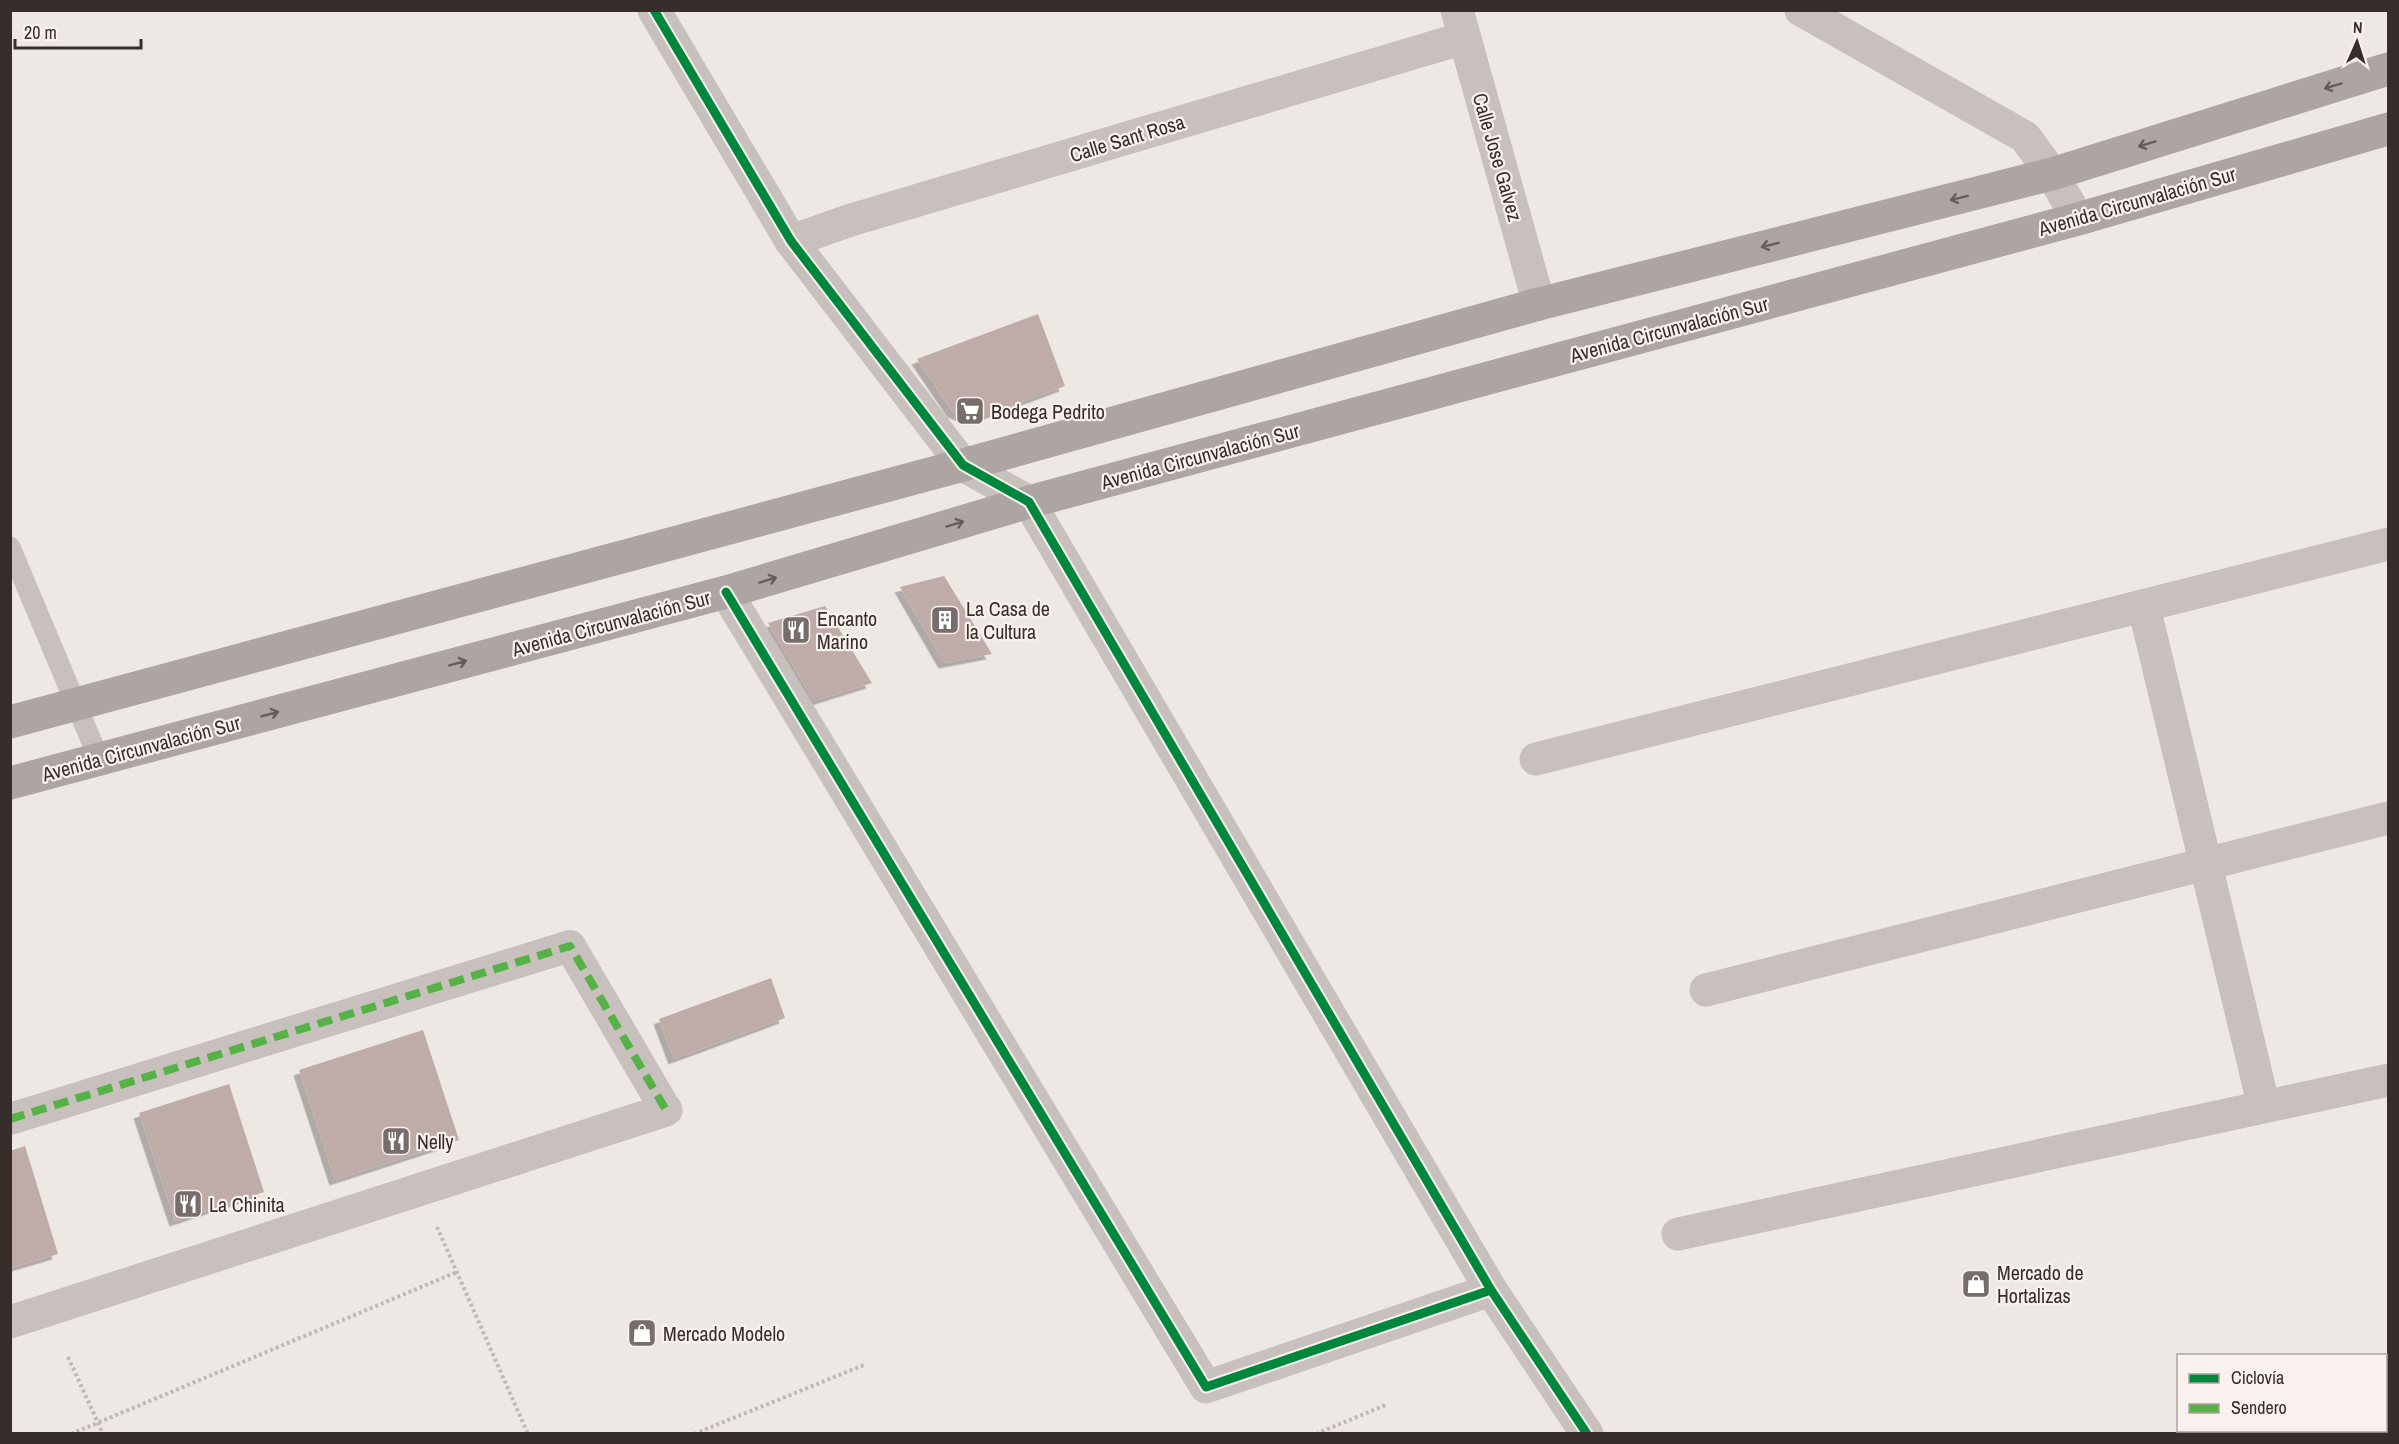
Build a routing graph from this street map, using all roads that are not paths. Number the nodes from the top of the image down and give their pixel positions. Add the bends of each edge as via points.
1 (654, 10) edge
2 (1801, 10) edge
3 (1461, 24) edge
4 (2388, 69) edge
5 (2388, 129) edge
6 (2052, 174) junction
7 (2078, 219) junction
8 (791, 241) junction
9 (1539, 304) junction
10 (963, 465) junction
11 (1029, 502) junction
12 (2388, 544) edge
13 (10, 547) edge
14 (726, 592) junction
15 (2144, 607) junction
16 (77, 704) junction
17 (10, 722) edge
18 (99, 759) junction
19 (1536, 759) dead end
20 (10, 783) edge
21 (2388, 818) edge
22 (2206, 864) junction
23 (1706, 990) dead end
24 (2388, 1080) edge
25 (2265, 1107) junction
26 (666, 1110) joint
27 (10, 1119) edge
28 (1678, 1234) dead end
29 (1491, 1290) junction
30 (10, 1322) edge
31 (1587, 1434) edge

1 - 8 street
2 - 6 street via 2025,137
3 - 8 street, Calle Sant Rosa
3 - 9 street, Calle Jose Galvez
4 -> 6 main road
5 - 7 main road, Avenida Circunvalación Sur
6 - 7 street
6 -> 9 main road
7 - 11 main road, Avenida Circunvalación Sur
8 - 10 street
9 - 10 main road
10 - 11 street
10 - 16 main road
14 -> 11 main road, Avenida Circunvalación Sur
11 - 29 street
12 - 15 street
13 - 16 lane
18 -> 14 main road, Avenida Circunvalación Sur
14 - 29 street via 1206,1387
15 - 19 street
15 - 22 street
16 - 17 main road
16 - 18 lane
18 - 20 main road, Avenida Circunvalación Sur
21 - 22 street
22 - 23 street
22 - 25 street
24 - 25 street
25 - 28 street
26 - 27 street via 570,946
26 - 30 street
29 - 31 street

